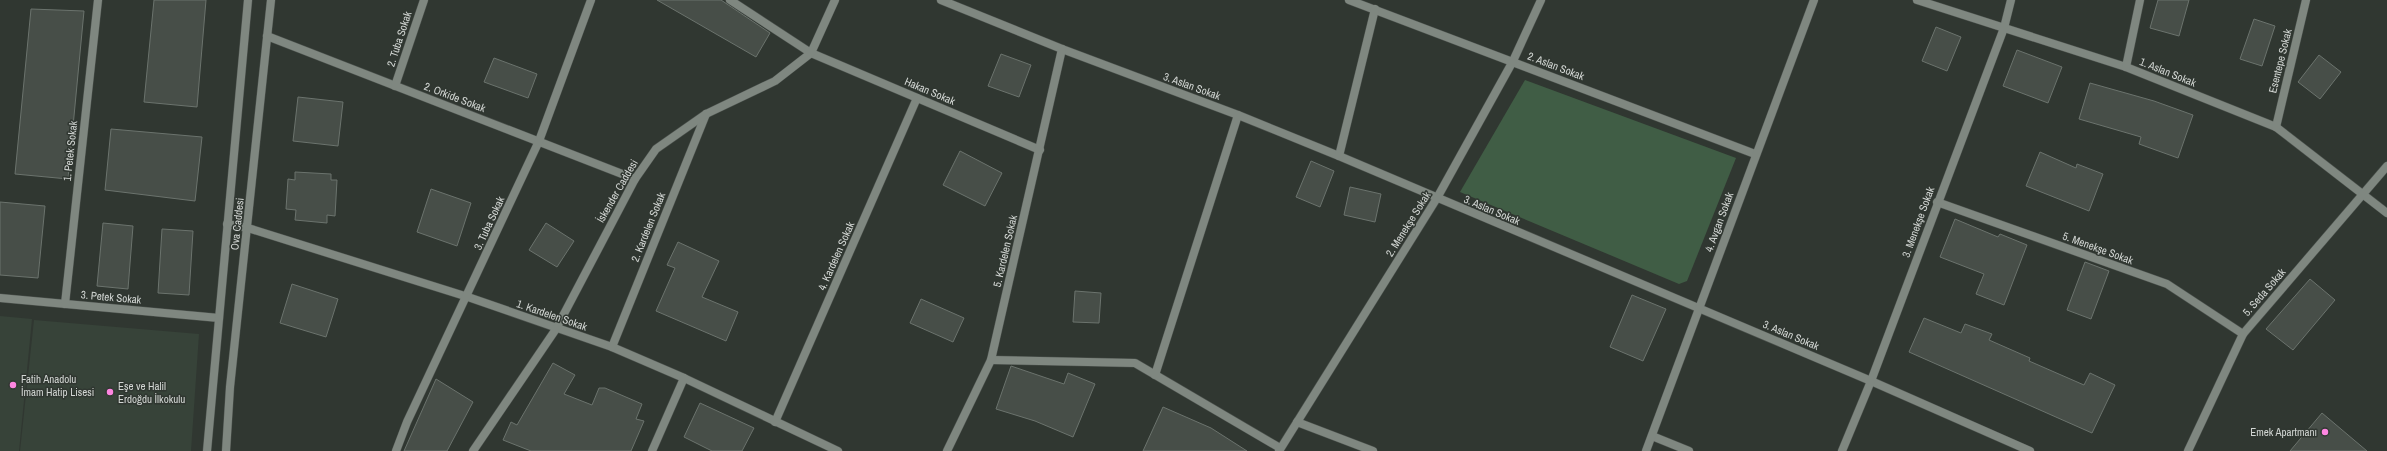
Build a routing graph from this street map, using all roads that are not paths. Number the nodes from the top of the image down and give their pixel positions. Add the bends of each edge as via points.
1 (98, 0) edge
2 (248, 0) edge
3 (271, 0) edge
4 (424, 0) edge
5 (591, 0) edge
6 (730, 0) edge
7 (835, 0) edge
8 (941, 0) edge
9 (1349, 0) edge
10 (1541, 0) edge
11 (1814, 0) edge
12 (1917, 0) edge
13 (2011, 0) edge
14 (2140, 0) edge
15 (2306, 0) edge
16 (1375, 8) junction
17 (2004, 28) junction
18 (267, 36) junction
19 (1062, 49) junction
20 (811, 53) junction
21 (1513, 61) junction
22 (2126, 67) junction
23 (395, 86) junction
24 (917, 98) junction
25 (706, 114) junction
26 (1238, 115) junction
27 (2276, 127) junction
28 (539, 141) junction
29 (1040, 150) junction
30 (1755, 154) junction
31 (1339, 156) junction
32 (2387, 166) edge
33 (635, 179) junction
34 (2364, 194) junction
35 (1437, 198) junction
36 (1937, 202) junction
37 (2387, 213) edge
38 (228, 224) junction
39 (248, 228) junction
40 (468, 297) junction
41 (0, 298) edge
42 (65, 304) junction
43 (1699, 308) junction
44 (219, 318) junction
45 (556, 329) junction
46 (2243, 334) junction
47 (612, 347) junction
48 (991, 360) junction
49 (1155, 375) junction
50 (684, 378) junction
51 (1871, 381) junction
52 (775, 422) junction
53 (1297, 422) junction
54 (1652, 436) junction
55 (1280, 450) edge
56 (207, 451) edge
57 (226, 451) edge
58 (396, 451) edge
59 (473, 451) edge
60 (652, 451) edge
61 (838, 451) edge
62 (947, 451) edge
63 (1373, 451) edge
64 (1646, 451) edge
65 (1689, 451) edge
66 (1842, 451) edge
67 (2030, 451) edge
68 (2188, 451) edge

1 - 42 street, 1. Petek Sokak
2 - 38 street, Ova Caddesi
3 - 18 street, Ova Caddesi
4 - 23 street, 2. Tuba Sokak
5 - 28 street, 3. Tuba Sokak
6 - 20 street, Hakan Sokak
7 - 20 street, İskender Caddesi
8 - 19 street, 3. Aslan Sokak
9 - 16 street, 2. Aslan Sokak
10 - 21 street, 2. Menekşe Sokak
11 - 30 street, 4. Avgan Sokak
12 - 17 street, 1. Aslan Sokak
13 - 17 street, 3. Menekşe Sokak
14 - 22 street
15 - 27 street, Esentepe Sokak
16 - 21 street, 2. Aslan Sokak
16 - 31 street
17 - 22 street, 1. Aslan Sokak
17 - 36 street, 3. Menekşe Sokak
18 - 23 street, 2. Orkide Sokak
18 - 39 street, Ova Caddesi
19 - 26 street, 3. Aslan Sokak
19 - 29 street, 5. Kardelen Sokak
20 - 24 street, Hakan Sokak
20 - 25 street, İskender Caddesi via 775,81
21 - 30 street, 2. Aslan Sokak
21 - 35 street, 2. Menekşe Sokak
22 - 27 street, 1. Aslan Sokak
23 - 28 street, 2. Orkide Sokak
24 - 29 street, Hakan Sokak
24 - 52 street, 4. Kardelen Sokak
25 - 33 street, İskender Caddesi via 656,149
25 - 47 street, 2. Kardelen Sokak
26 - 31 street, 3. Aslan Sokak
26 - 49 street
27 - 34 street, 1. Aslan Sokak
28 - 33 street, 2. Orkide Sokak
28 - 40 street, 3. Tuba Sokak
29 - 48 street, 5. Kardelen Sokak
30 - 43 street, 4. Avgan Sokak
31 - 35 street, 3. Aslan Sokak
32 - 34 street, 5. Seda Sokak
33 - 45 street, İskender Caddesi
34 - 37 street, 1. Aslan Sokak
34 - 46 street, 5. Seda Sokak
35 - 43 street, 3. Aslan Sokak
35 - 53 street, 2. Menekşe Sokak
36 - 46 street, 5. Menekşe Sokak via 2167,284
36 - 51 street, 3. Menekşe Sokak
38 - 39 street, 1. Kardelen Sokak
38 - 44 street, Ova Caddesi
39 - 40 street, 1. Kardelen Sokak
39 - 57 street, Ova Caddesi via 230,387
40 - 45 street, 1. Kardelen Sokak
40 - 58 street, 3. Tuba Sokak via 407,422
41 - 42 street, 3. Petek Sokak
42 - 44 street, 3. Petek Sokak
43 - 51 street, 3. Aslan Sokak
43 - 54 street, 4. Avgan Sokak
44 - 56 street, Ova Caddesi
45 - 47 street, 1. Kardelen Sokak
45 - 59 street, İskender Caddesi
46 - 68 street, 5. Seda Sokak
47 - 50 street, 1. Kardelen Sokak
48 - 49 street via 1135,363
48 - 62 street, 5. Kardelen Sokak
49 - 55 street
50 - 52 street, 1. Kardelen Sokak
50 - 60 street
51 - 66 street, 3. Menekşe Sokak
51 - 67 street, 3. Aslan Sokak
52 - 61 street, 1. Kardelen Sokak
53 - 55 street, 2. Menekşe Sokak
53 - 63 street
54 - 64 street, 4. Avgan Sokak
54 - 65 street

